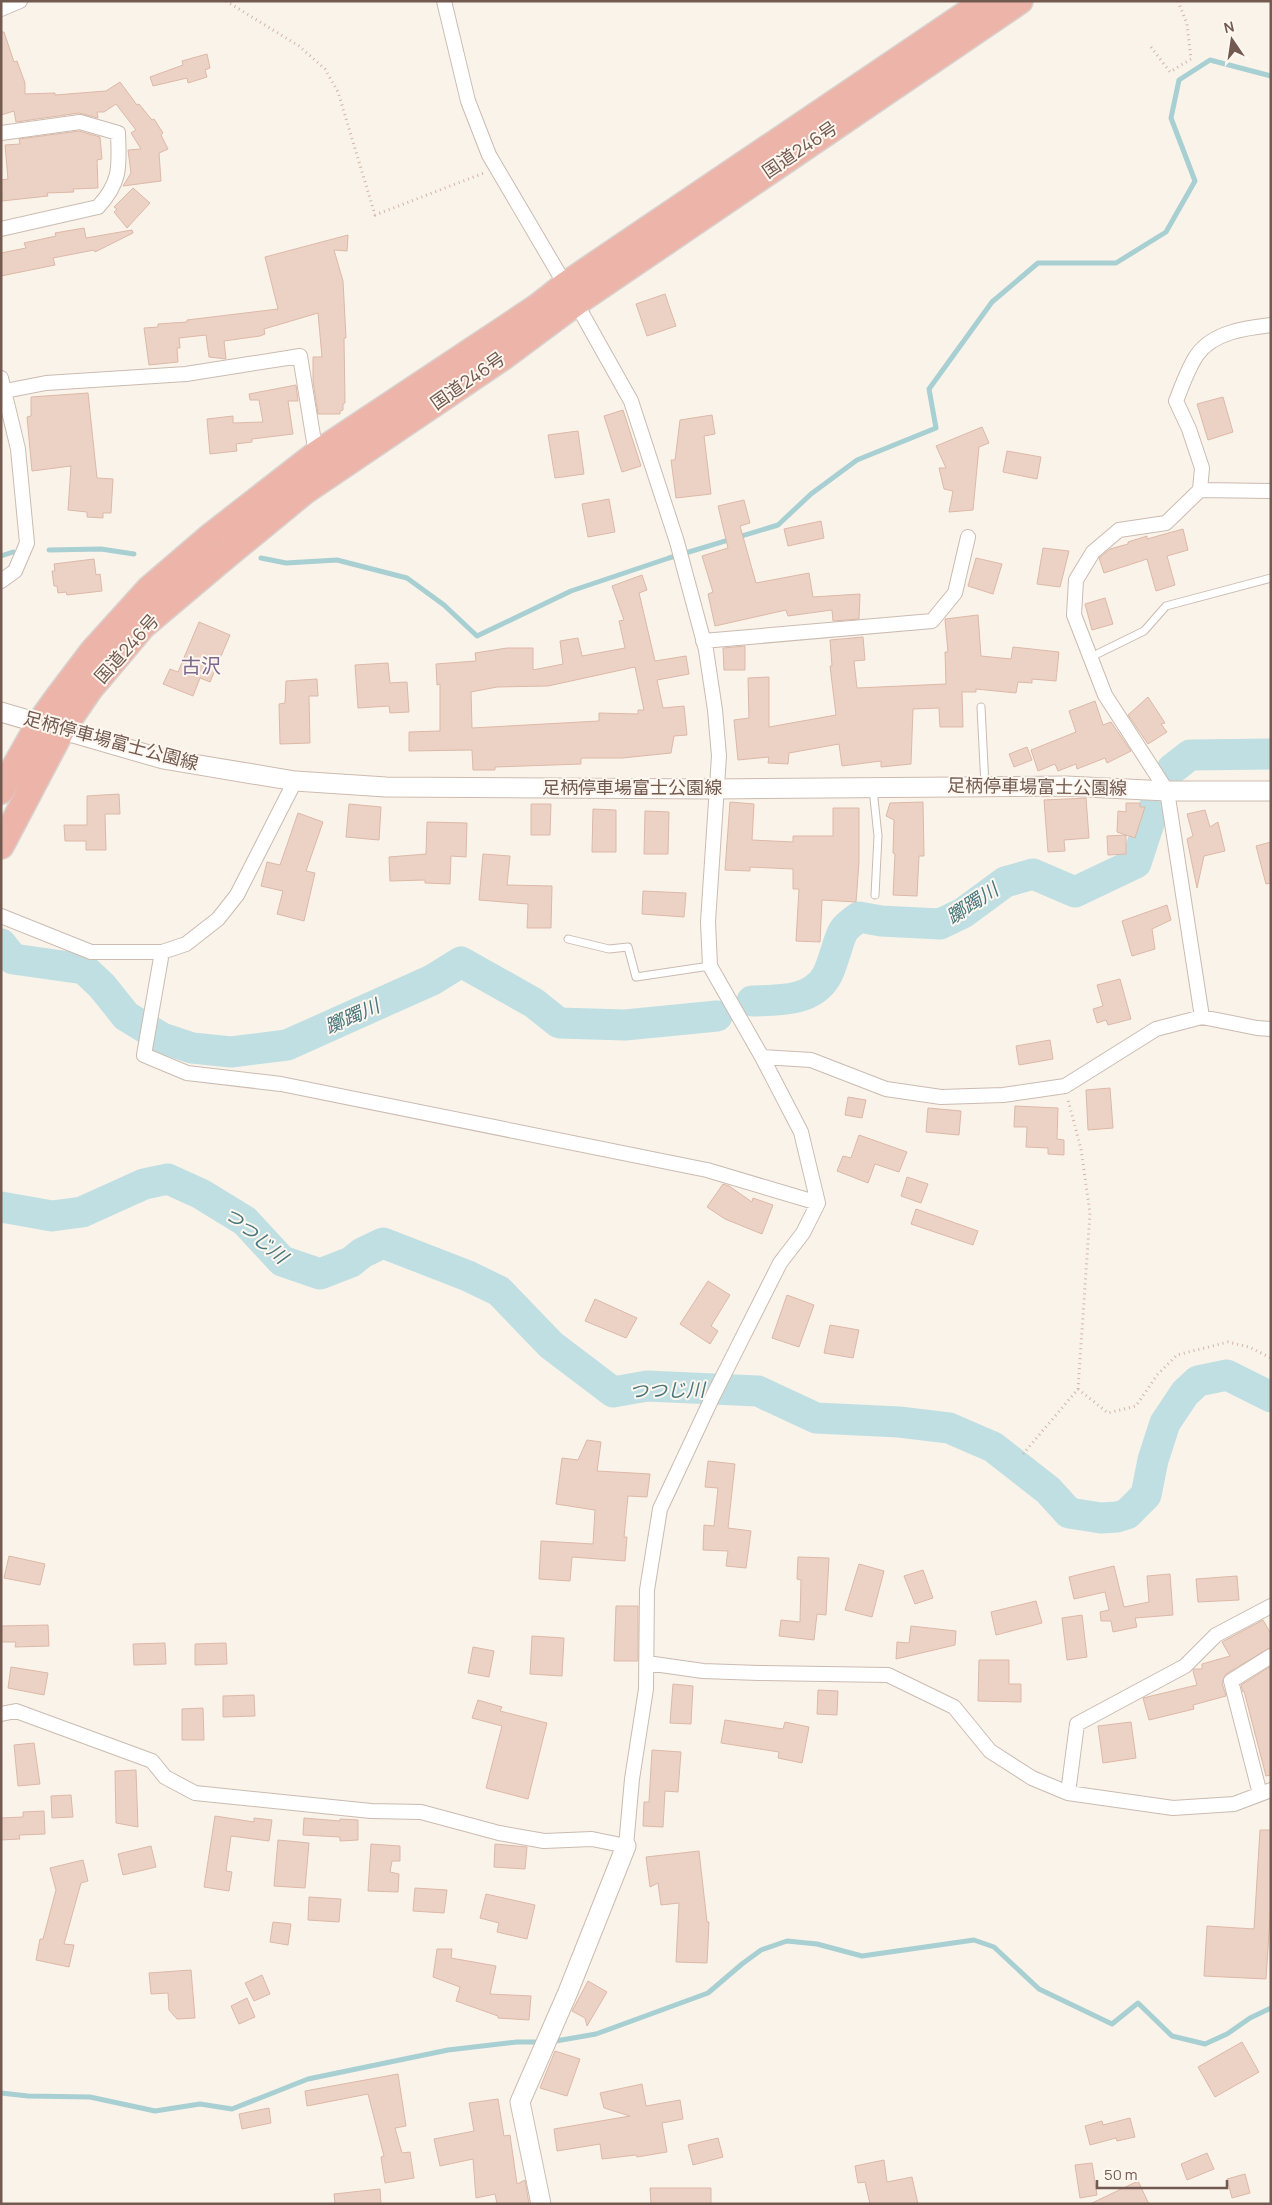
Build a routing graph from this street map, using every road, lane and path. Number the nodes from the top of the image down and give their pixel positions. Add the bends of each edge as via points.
1 (20, 1) edge
2 (226, 1) edge
3 (444, 1) edge
4 (985, 1) edge
5 (1020, 1) edge
6 (1178, 1) edge
7 (1, 9) edge
8 (1151, 46) dead end
9 (1, 133) edge
10 (496, 168) junction
11 (1, 229) edge
12 (571, 294) junction
13 (1271, 325) edge
14 (3, 384) edge
15 (316, 454) junction
16 (1200, 490) junction
17 (1271, 491) edge
18 (968, 537) dead end
19 (1271, 578) edge
20 (1, 581) edge
21 (703, 641) junction
22 (1091, 657) junction
23 (982, 707) dead end
24 (1, 712) edge
25 (51, 726) junction
26 (295, 781) junction
27 (873, 786) junction
28 (985, 786) junction
29 (715, 788) junction
30 (1, 791) edge
31 (1167, 791) junction
32 (1271, 791) edge
33 (1, 846) edge
34 (875, 895) dead end
35 (1, 916) edge
36 (568, 939) dead end
37 (162, 952) junction
38 (710, 966) junction
39 (1202, 1017) junction
40 (1271, 1029) edge
41 (762, 1057) junction
42 (1065, 1086) junction
43 (818, 1203) junction
44 (1271, 1358) edge
45 (1078, 1389) junction
46 (1023, 1454) dead end
47 (1271, 1606) edge
48 (1271, 1656) edge
49 (647, 1663) junction
50 (1, 1714) edge
51 (1265, 1792) edge
52 (1068, 1793) junction
53 (626, 1846) junction
54 (541, 2204) edge

1 - 7 street
2 - 10 path via 299,46 325,69 338,92 375,215
3 - 10 street via 468,101
4 - 12 highway, 国道246号
5 - 12 highway, 国道246号
6 - 8 path via 1186,24 1191,59 1170,72
9 - 11 street via 80,122 118,133 119,172 98,207
10 - 12 street
12 - 15 highway, 国道246号 via 537,307
12 - 21 street via 631,401 677,542
12 - 25 highway, 国道246号 via 502,358 304,492 226,556 143,626 90,689
13 - 16 street via 1238,329 1215,340 1198,354 1176,401 1202,468
14 - 15 street via 186,374 300,356
14 - 20 street via 18,449 27,543 15,571
15 - 25 highway, 国道246号 via 149,589 92,652
16 - 17 street
16 - 22 street via 1166,522 1119,530 1093,552 1076,580 1074,615
18 - 21 street via 955,593 932,621
19 - 22 lane via 1166,606 1144,631
21 - 29 street via 719,756
22 - 31 street via 1105,694
23 - 28 lane
24 - 25 main road, 足柄停車場富士公園線
25 - 26 main road, 足柄停車場富士公園線 via 163,759
25 - 30 highway, 国道246号
25 - 33 highway, 国道246号
26 - 29 main road, 足柄停車場富士公園線 via 386,787
26 - 37 street via 238,895 218,919 186,944
27 - 28 main road, 足柄停車場富士公園線
27 - 29 main road, 足柄停車場富士公園線
27 - 34 lane via 878,836
28 - 31 main road, 足柄停車場富士公園線
29 - 38 street via 708,922
31 - 32 main road, 足柄停車場富士公園線
31 - 39 street
35 - 37 street via 91,952
36 - 38 lane via 609,948 628,946 636,978
37 - 43 street via 144,1055 187,1073 281,1084 707,1170
38 - 41 street
39 - 40 street
39 - 42 street via 1156,1029
41 - 42 street via 811,1060 886,1089 941,1097 1003,1095
41 - 43 street via 801,1132
42 - 45 path via 1081,1149 1090,1213
43 - 49 street via 803,1233 780,1263 712,1396 660,1509 647,1590
44 - 45 path via 1249,1347 1228,1342 1177,1355 1157,1375 1136,1406 1108,1413
45 - 46 path
47 - 52 street via 1216,1635 1184,1666 1077,1724
48 - 51 street via 1232,1681
49 - 52 street via 759,1673 888,1675 954,1707 990,1751 1032,1778
49 - 53 street
50 - 53 street via 16,1711 152,1761 165,1777 195,1793 371,1812 421,1812 498,1833 544,1841 592,1839
51 - 52 street via 1234,1804 1173,1808
53 - 54 main road via 520,2102

